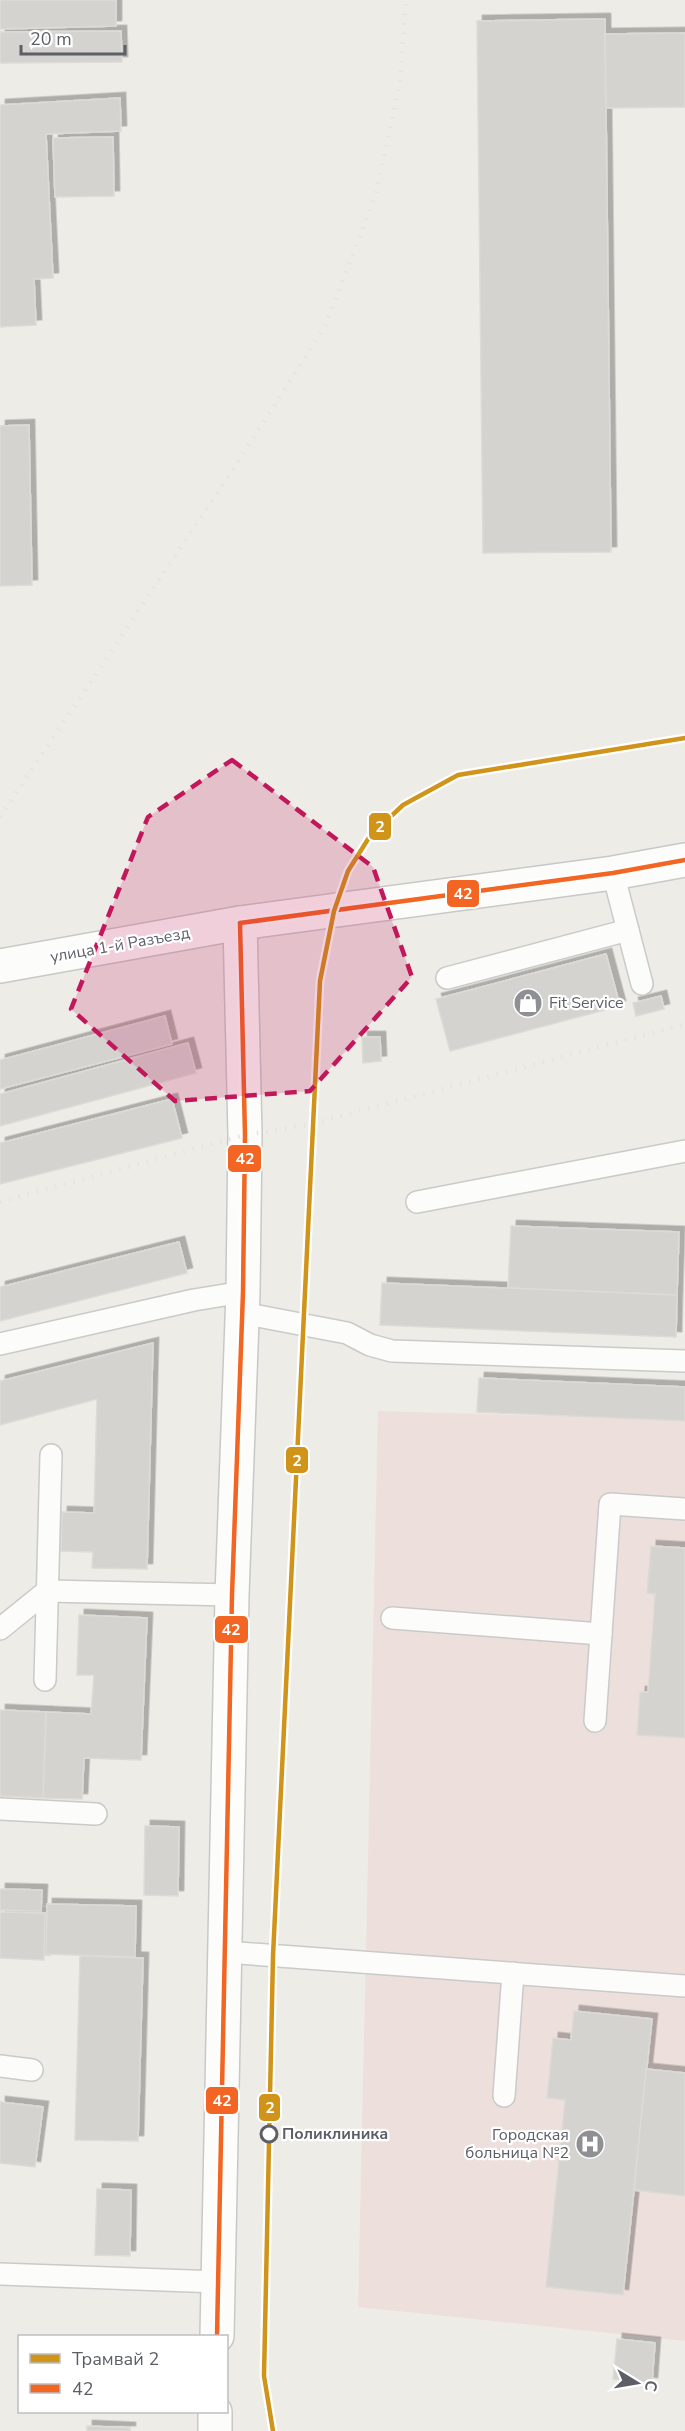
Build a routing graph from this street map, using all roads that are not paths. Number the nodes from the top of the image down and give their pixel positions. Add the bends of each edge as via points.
1 (685, 860) edge
2 (613, 873) junction
3 (240, 923) junction
4 (628, 930) junction
5 (0, 966) edge
6 (447, 978) dead end
7 (642, 984) dead end
8 (685, 1151) edge
9 (417, 1202) dead end
10 (242, 1303) junction
11 (0, 1344) edge
12 (685, 1361) edge
13 (51, 1455) dead end
14 (685, 1509) edge
15 (47, 1591) junction
16 (232, 1595) junction
17 (392, 1618) dead end
18 (0, 1629) edge
19 (601, 1634) junction
20 (45, 1680) dead end
21 (595, 1721) dead end
22 (0, 1809) edge
23 (96, 1814) dead end
24 (225, 1952) junction
25 (513, 1974) junction
26 (685, 1986) edge
27 (0, 2066) edge
28 (32, 2070) dead end
29 (504, 2096) dead end
30 (0, 2274) edge
31 (218, 2282) junction
32 (217, 2335) edge
33 (215, 2413) edge
34 (215, 2431) edge

1 - 2 main road, улица 1-й Разъезд
2 - 3 main road, улица 1-й Разъезд
2 - 4 lane
3 - 5 main road, улица 1-й Разъезд
3 - 10 main road via 245,1136
4 - 6 lane
4 - 7 lane
8 - 9 lane
10 - 11 lane via 194,1300
10 - 12 lane via 347,1333 392,1351
10 - 16 main road
13 - 15 lane
14 - 19 lane via 610,1504
15 - 16 lane
15 - 18 lane
15 - 20 lane
16 - 24 main road
17 - 19 lane
19 - 21 lane
22 - 23 lane
24 - 25 lane
24 - 31 main road
25 - 26 lane
25 - 29 lane
27 - 28 lane
30 - 31 lane
31 - 32 main road
33 - 34 main road

